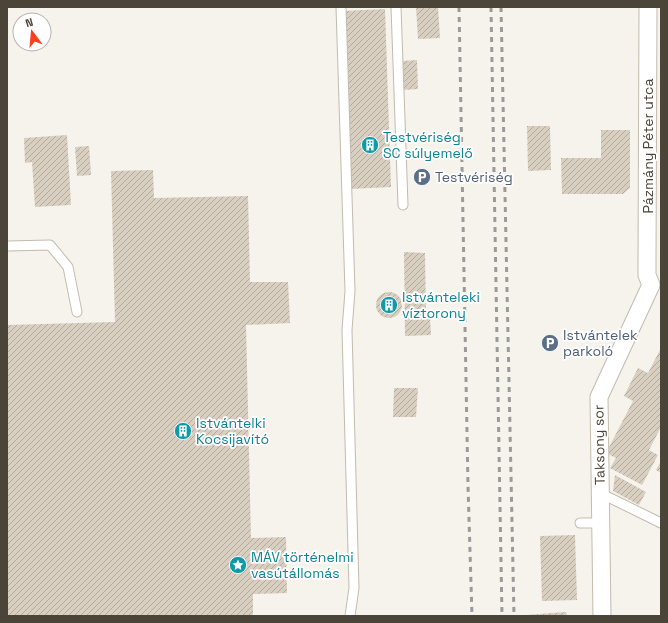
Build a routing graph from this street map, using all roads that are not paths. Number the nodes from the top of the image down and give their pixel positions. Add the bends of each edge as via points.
1 (341, 7) edge
2 (396, 7) edge
3 (648, 7) edge
4 (404, 205) dead end
5 (7, 246) edge
6 (656, 287) edge
7 (77, 312) dead end
8 (600, 493) junction
9 (580, 523) dead end
10 (600, 523) junction
11 (661, 523) edge
12 (350, 616) edge
13 (602, 616) edge

1 - 12 lane via 350,291 347,330 354,588
2 - 4 lane
3 - 6 street, Pázmány Péter utca via 647,262 648,275
5 - 7 lane via 50,245 68,267
6 - 8 street, Taksony sor via 599,397
8 - 10 street, Taksony sor
8 - 11 lane
9 - 10 lane
10 - 13 street, Taksony sor

